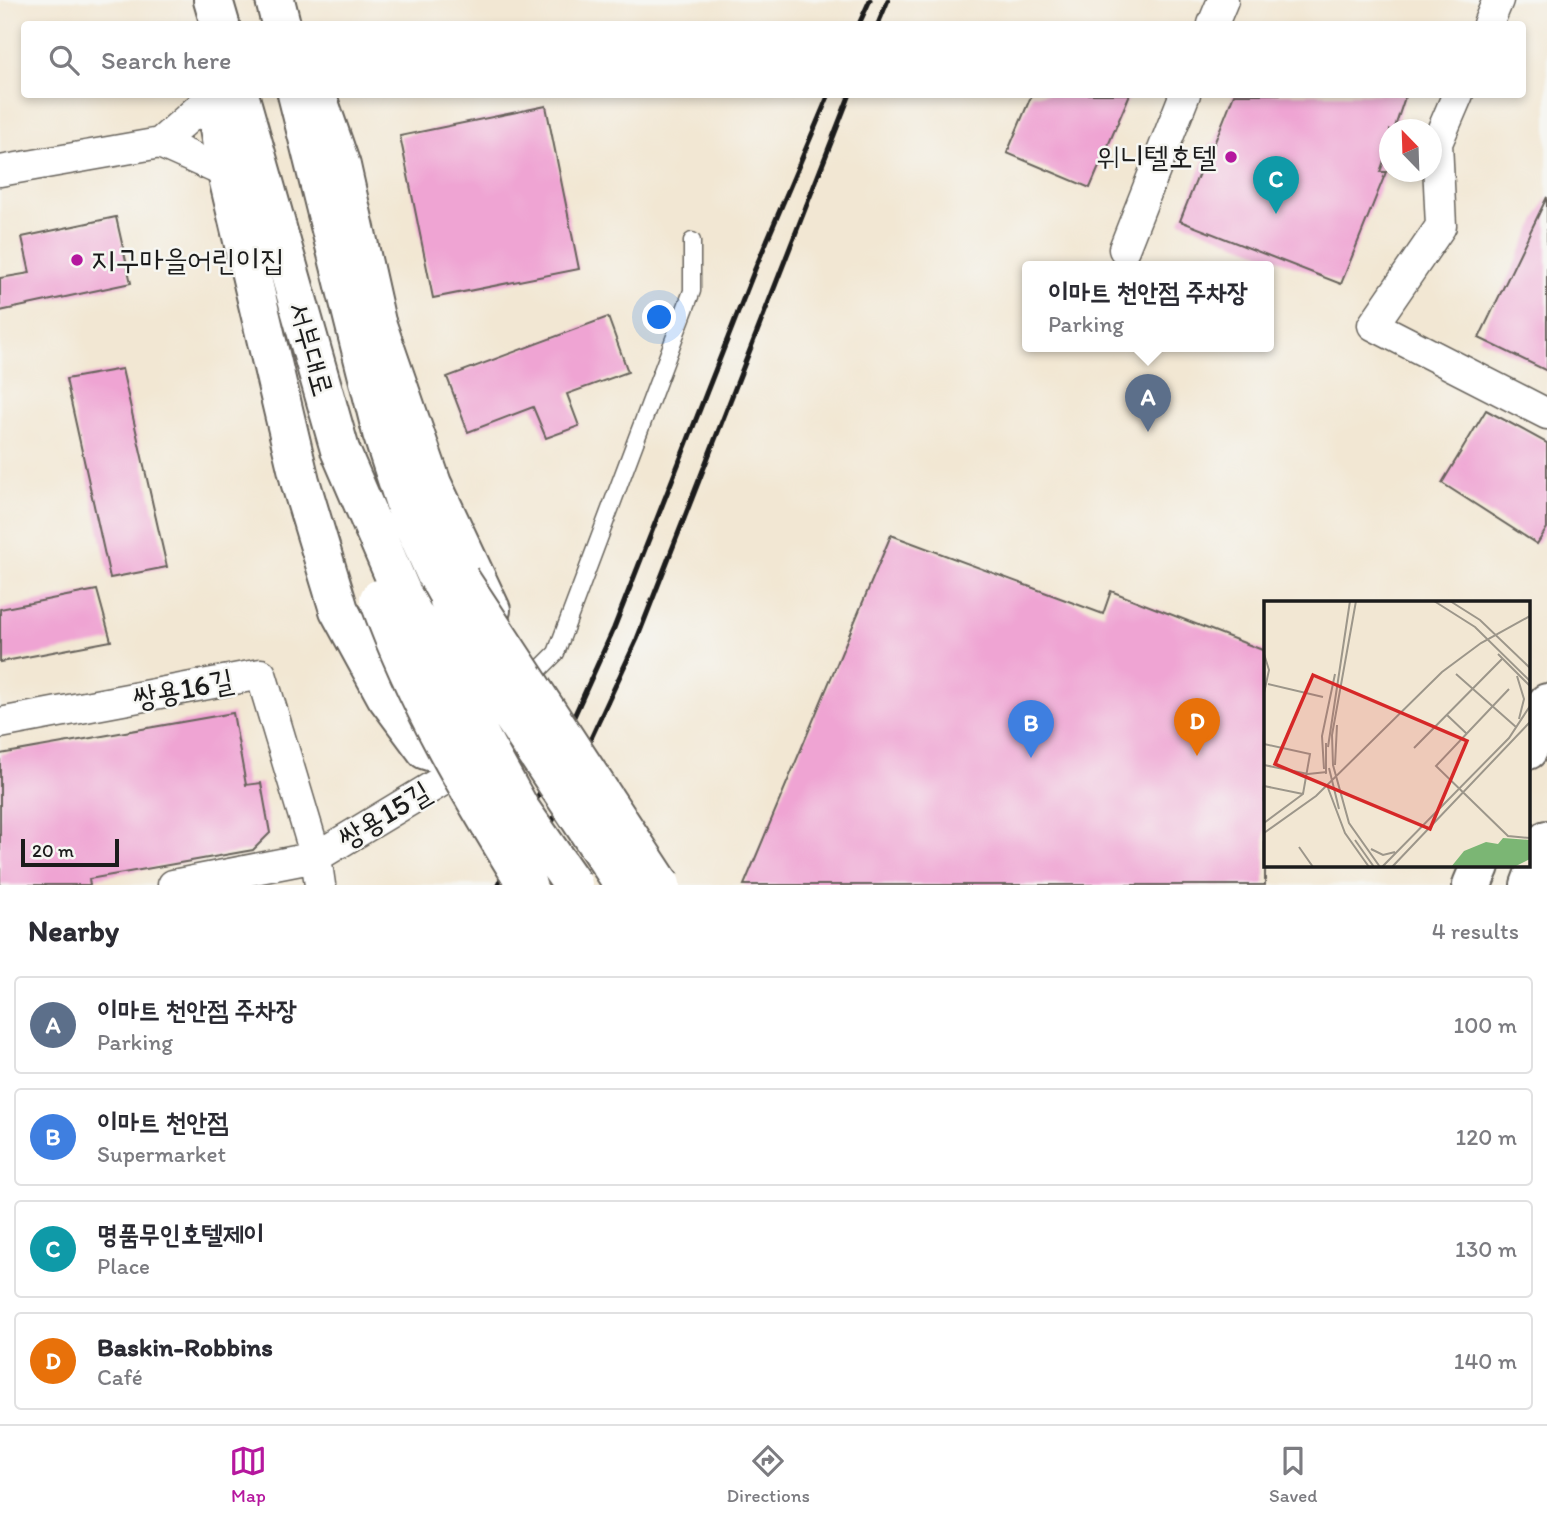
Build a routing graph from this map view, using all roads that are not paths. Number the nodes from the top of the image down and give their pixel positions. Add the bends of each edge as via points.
1 (200, 0) edge
2 (213, 0) edge
3 (275, 0) edge
4 (284, 0) edge
5 (1223, 0) edge
6 (1498, 0) edge
7 (203, 21) edge
8 (219, 21) edge
9 (280, 21) edge
10 (291, 21) edge
11 (1214, 21) edge
12 (1489, 21) edge
13 (218, 98) edge
14 (222, 98) edge
15 (223, 98) edge
16 (299, 98) edge
17 (317, 98) edge
18 (1183, 98) edge
19 (1456, 98) edge
20 (160, 143) junction
21 (0, 171) edge
22 (227, 173) junction
23 (692, 241) dead end
24 (1124, 249) dead end
25 (1547, 414) edge
26 (451, 583) junction
27 (391, 598) junction
28 (517, 692) junction
29 (1547, 703) edge
30 (0, 723) edge
31 (1530, 745) edge
32 (470, 764) junction
33 (1547, 840) edge
34 (1480, 867) edge
35 (318, 871) edge
36 (173, 885) edge
37 (527, 885) edge
38 (573, 885) edge
39 (624, 885) edge
40 (661, 885) edge
41 (1472, 885) edge
42 (1530, 885) edge

1 - 7 main road
2 - 8 main road
3 - 9 main road
4 - 10 main road
5 - 11 street
6 - 12 street
13 - 20 street
14 - 22 main road
15 - 27 main road, 서부대로 via 340,450 346,506
16 - 26 main road, 서부대로 via 382,433 407,510
17 - 28 main road via 341,166 376,322 432,484 499,629
18 - 24 street
19 - 25 street via 1437,144 1441,226 1373,325
20 - 21 street
20 - 22 street
22 - 32 main road via 300,481 339,610 386,696 426,750
23 - 28 lane via 692,291 556,653
26 - 39 main road, bridge via 491,684
26 - 40 main road, bridge
27 - 37 main road, bridge via 402,662 455,769
27 - 38 main road, bridge via 520,809
28 - 32 main road via 503,729
29 - 31 main road
30 - 35 street, 쌍용16길 via 261,674
32 - 35 street, 쌍용15길
33 - 42 main road
34 - 41 main road
35 - 36 street, 쌍용15길

